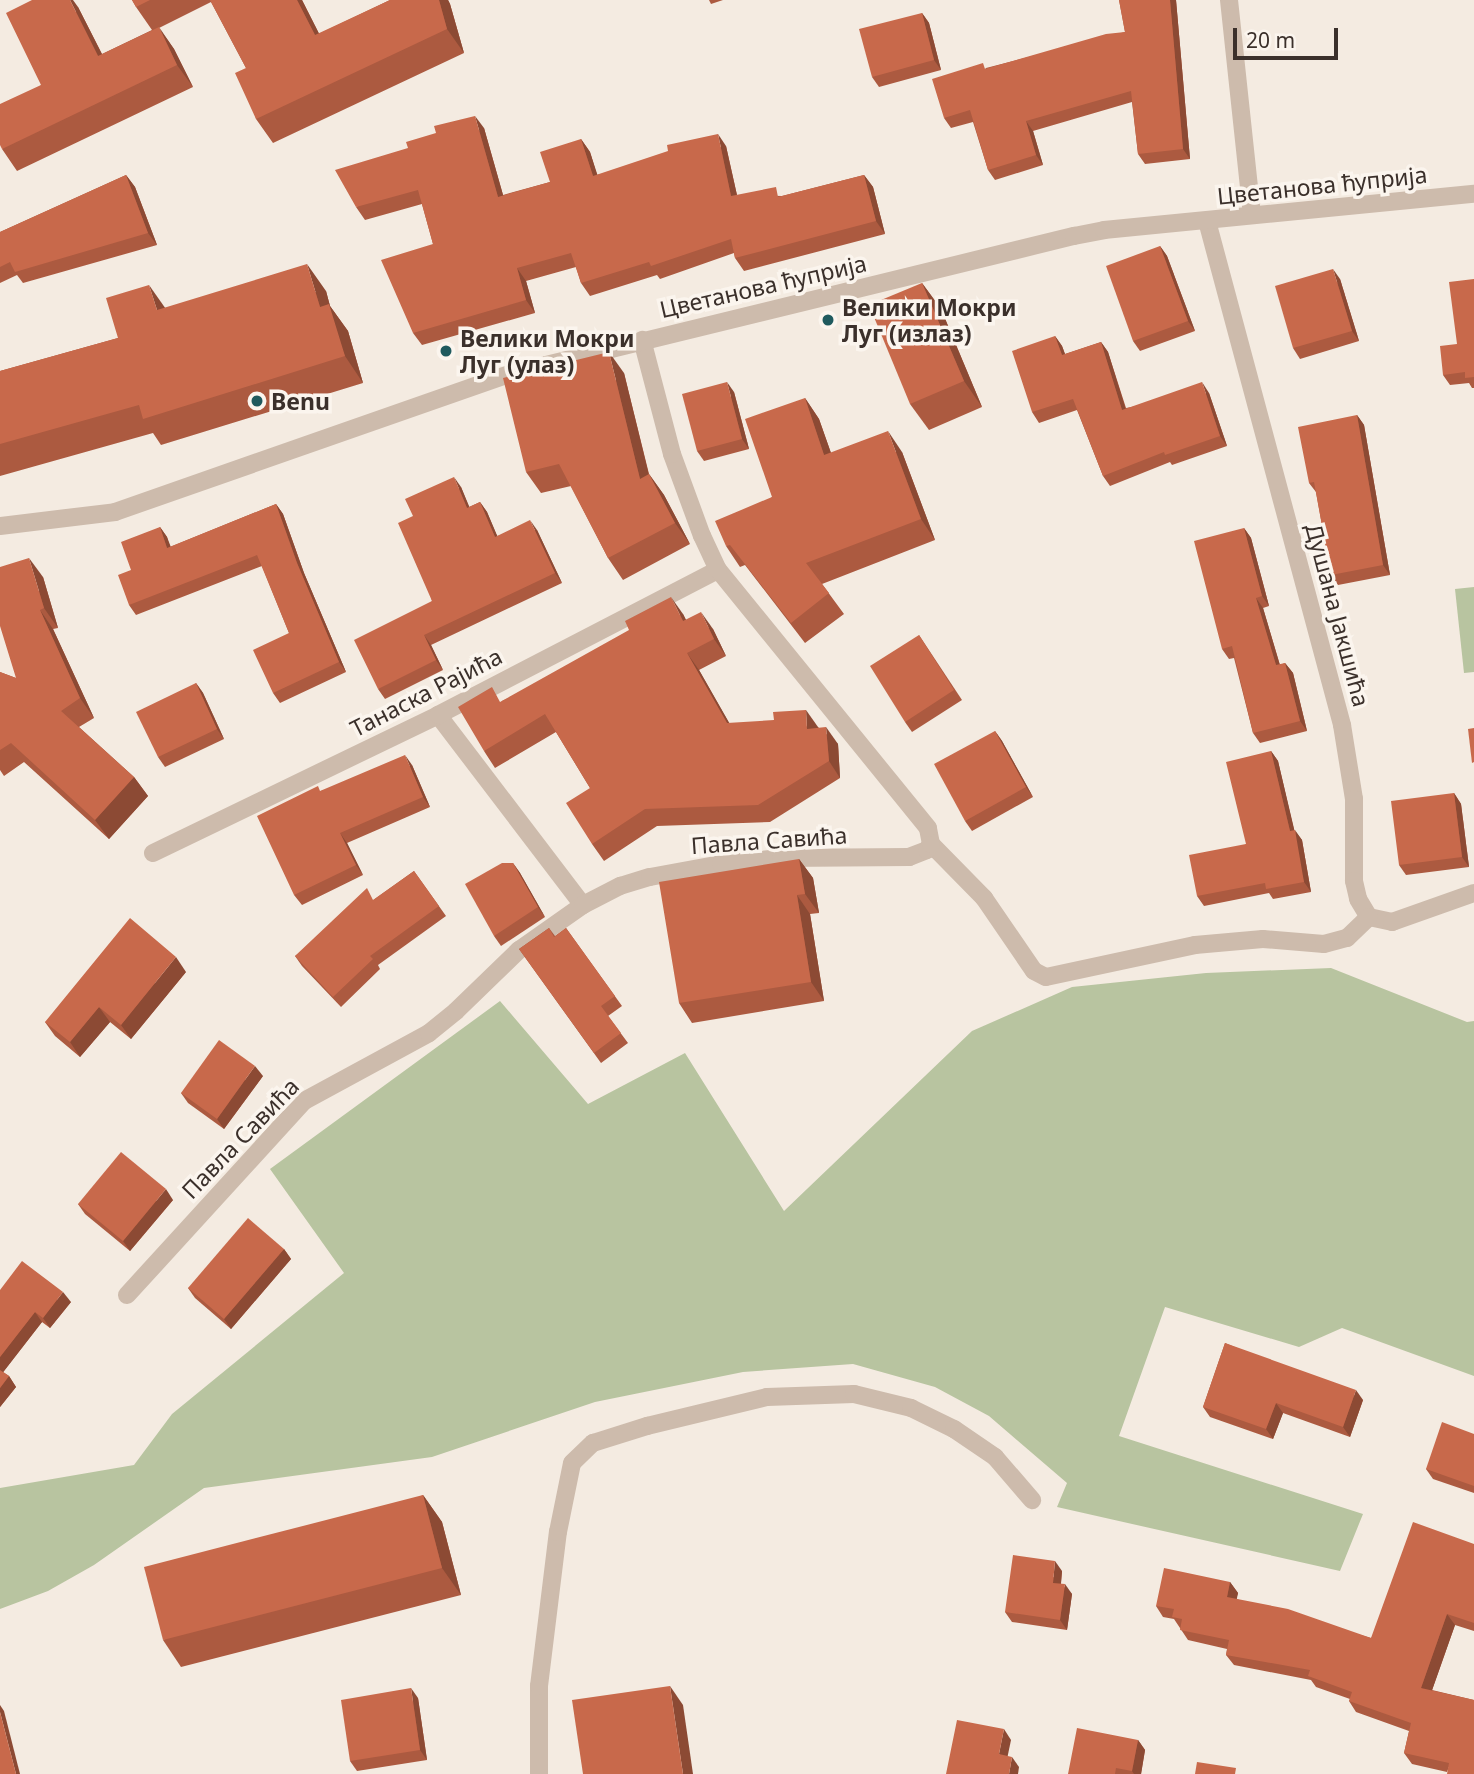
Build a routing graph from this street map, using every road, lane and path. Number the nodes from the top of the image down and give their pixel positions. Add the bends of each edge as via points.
1 (1229, 0) edge
2 (1474, 194) edge
3 (1252, 215) junction
4 (1208, 221) junction
5 (642, 340) junction
6 (0, 526) edge
7 (718, 570) junction
8 (438, 715) junction
9 (931, 844) junction
10 (153, 853) dead end
11 (1474, 893) edge
12 (583, 905) junction
13 (1369, 917) junction
14 (127, 1295) dead end
15 (1032, 1500) dead end
16 (539, 1774) edge

1 - 3 street
2 - 3 street, Цветанова ћуприја
3 - 4 street, Цветанова ћуприја
4 - 5 street, Цветанова ћуприја via 1074,236
4 - 13 street, Душана Јакшића via 1331,678 1354,799 1354,881
5 - 6 street, Цветанова ћуприја via 462,389 115,512
5 - 7 street via 672,454
7 - 8 street, Танаска Рајића
7 - 9 street via 928,828
8 - 10 street, Танаска Рајића
8 - 12 street
9 - 12 street, Павла Савића via 909,857 781,858 721,864 650,877
9 - 13 street via 984,898 1034,971 1046,976 1195,945 1263,939 1324,944 1347,938
11 - 13 street via 1392,922
12 - 14 street, Павла Савића via 519,950 429,1033 304,1101
15 - 16 street via 995,1458 954,1429 911,1408 854,1394 767,1397 593,1443 572,1463 558,1532 539,1686

